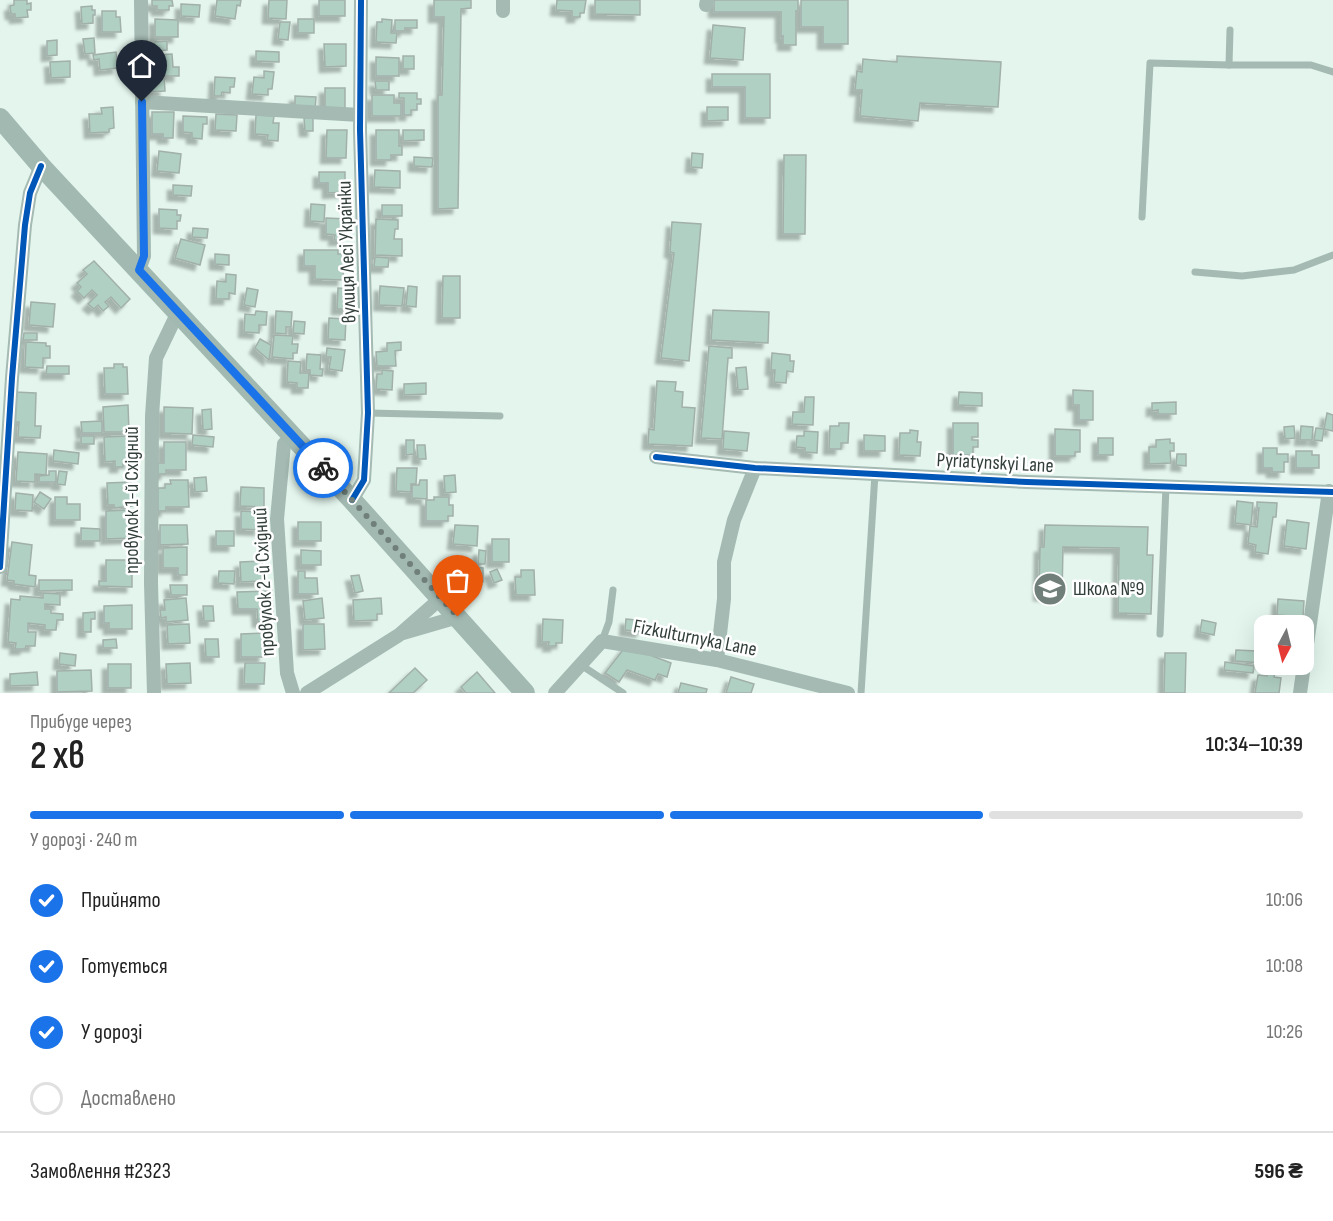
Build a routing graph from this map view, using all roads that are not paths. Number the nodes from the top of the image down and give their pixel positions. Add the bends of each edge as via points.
1 (141, 0) edge
2 (360, 0) edge
3 (1230, 30) dead end
4 (1229, 65) junction
5 (1333, 72) edge
6 (142, 102) junction
7 (360, 115) junction
8 (0, 118) edge
9 (41, 166) junction
10 (1143, 217) dead end
11 (1333, 255) edge
12 (139, 270) junction
13 (1195, 272) dead end
14 (178, 312) junction
15 (6, 378) edge
16 (368, 413) junction
17 (500, 416) dead end
18 (293, 436) junction
19 (5, 443) edge
20 (656, 457) dead end
21 (755, 468) junction
22 (875, 474) junction
23 (1166, 486) junction
24 (1331, 491) edge
25 (352, 500) junction
26 (0, 567) edge
27 (613, 590) dead end
28 (440, 598) junction
29 (458, 617) junction
30 (1160, 633) dead end
31 (399, 635) junction
32 (602, 641) junction
33 (717, 660) junction
34 (581, 665) junction
35 (154, 693) edge
36 (293, 693) edge
37 (307, 693) edge
38 (525, 693) edge
39 (555, 693) edge
40 (623, 693) edge
41 (848, 693) edge
42 (861, 693) edge
43 (1300, 693) edge

1 - 6 street
2 - 7 street, вулиця Лесі Українки
3 - 4 lane
4 - 5 lane via 1311,65
4 - 10 lane via 1150,63
6 - 7 street
6 - 12 street via 144,256
7 - 16 street, вулиця Лесі Українки
8 - 9 main road
9 - 12 main road
9 - 15 street via 30,193
11 - 13 lane via 1294,270 1242,276
12 - 14 main road
14 - 18 main road
14 - 35 street, провулок 1-й Східний via 156,358 152,416
15 - 19 street
16 - 17 lane
16 - 25 street, вулиця Лесі Українки via 364,480
18 - 25 main road
18 - 36 street, провулок 2-й Східний via 284,444 277,519 287,673
19 - 26 street
20 - 21 street, Pyriatynskyi Lane
21 - 22 street, Pyriatynskyi Lane
21 - 33 street via 734,520 724,562
22 - 23 street, Pyriatynskyi Lane
22 - 42 lane
23 - 24 street, Pyriatynskyi Lane
23 - 30 lane
24 - 43 street
25 - 28 main road
27 - 32 lane
28 - 29 main road
28 - 31 street
29 - 31 street
29 - 38 main road
31 - 37 street
32 - 33 street, Fizkulturnyka Lane
32 - 34 street, Fizkulturnyka Lane
33 - 41 street, Fizkulturnyka Lane
34 - 39 street, Fizkulturnyka Lane
34 - 40 lane

